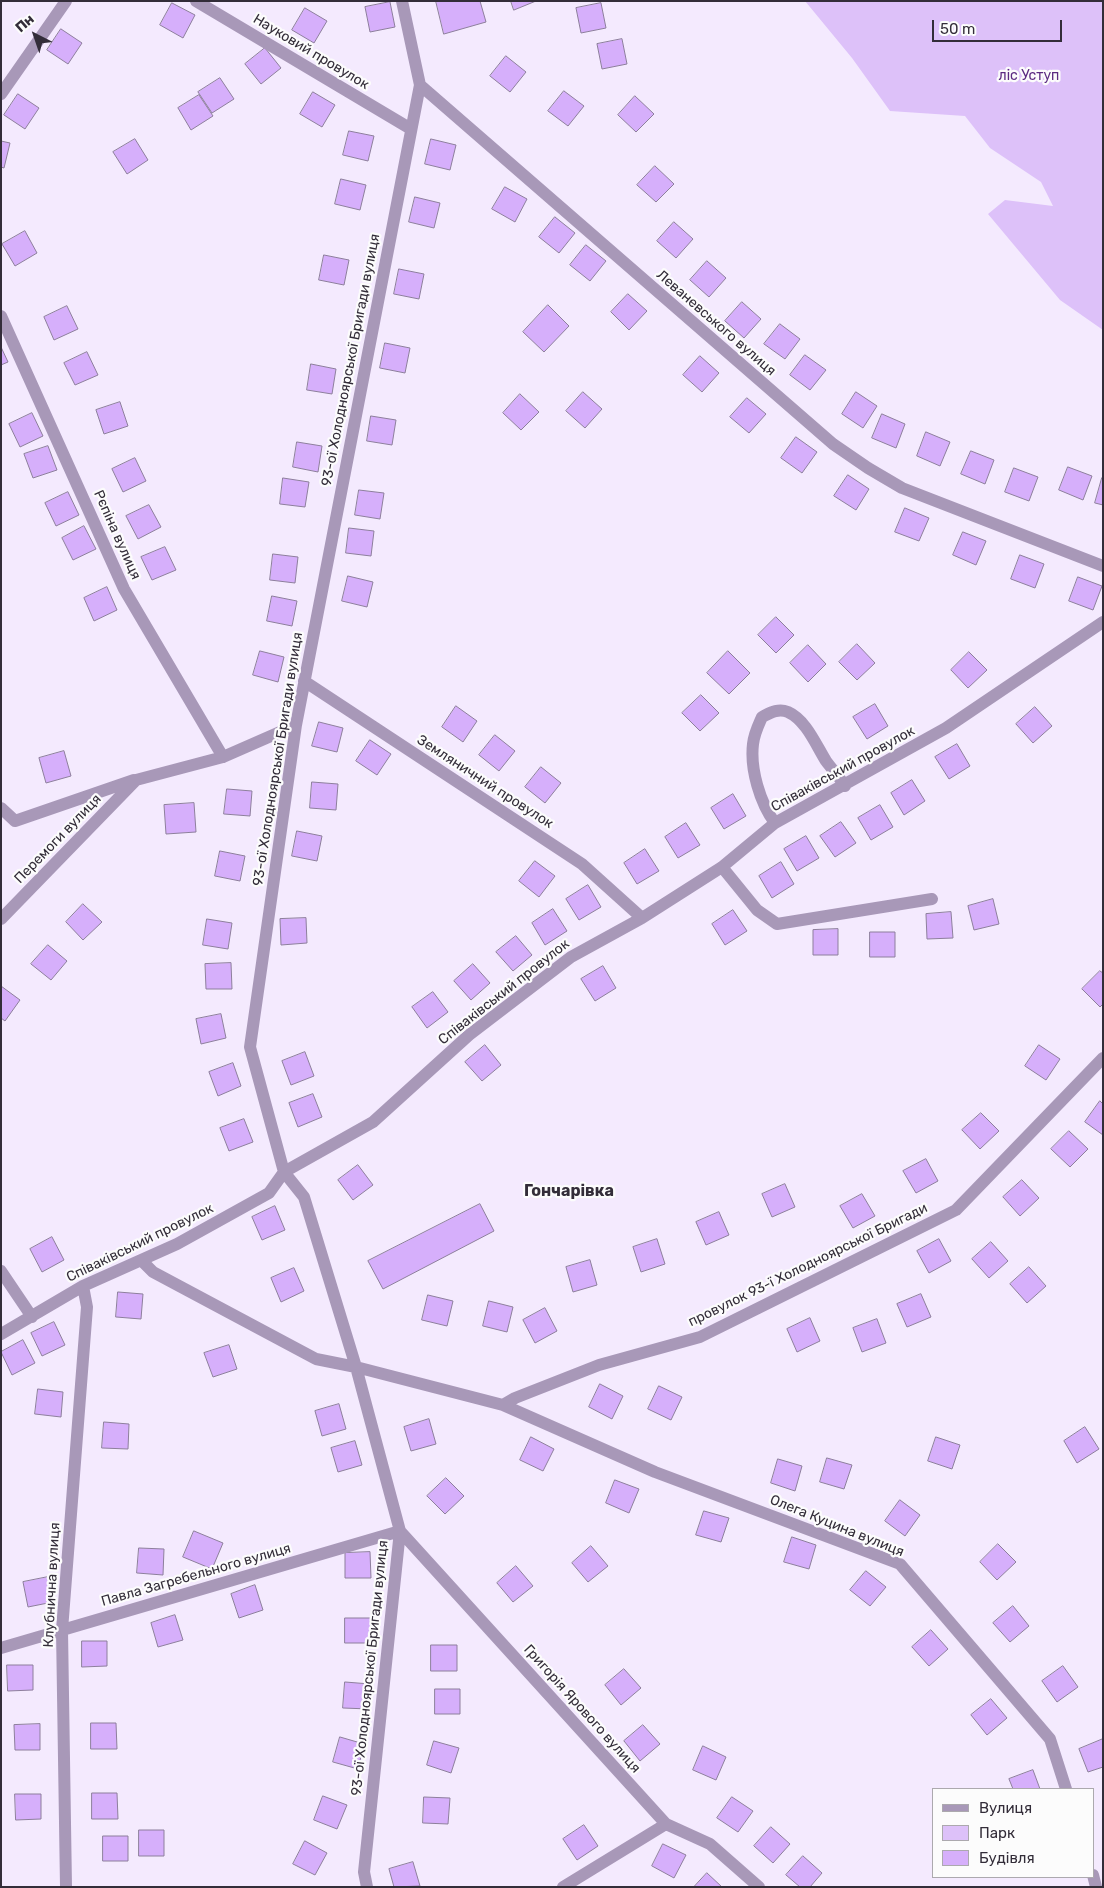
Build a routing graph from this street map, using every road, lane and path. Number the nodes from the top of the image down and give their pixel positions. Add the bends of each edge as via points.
1 (66, 1) edge
2 (196, 1) edge
3 (402, 1) edge
4 (420, 85) junction
5 (1, 94) edge
6 (411, 129) junction
7 (1, 316) edge
8 (1103, 566) edge
9 (1103, 622) edge
10 (304, 681) junction
11 (296, 725) junction
12 (223, 757) junction
13 (136, 780) junction
14 (845, 786) junction
15 (1, 808) edge
16 (774, 823) junction
17 (722, 867) junction
18 (932, 899) dead end
19 (1, 918) edge
20 (642, 918) junction
21 (1103, 1058) edge
22 (284, 1172) junction
23 (141, 1260) junction
24 (1, 1271) edge
25 (83, 1286) junction
26 (32, 1317) junction
27 (1, 1334) edge
28 (356, 1367) junction
29 (503, 1406) junction
30 (400, 1531) junction
31 (62, 1630) junction
32 (1, 1648) edge
33 (1066, 1788) edge
34 (666, 1824) junction
35 (364, 1872) junction
36 (66, 1887) edge
37 (357, 1887) edge
38 (367, 1887) edge
39 (563, 1887) edge
40 (759, 1887) edge

1 - 5 street
2 - 6 street, Науковий провулок
3 - 4 street
4 - 6 street, 93-ої Холодноярської Бригади вулиця
4 - 8 street, Леваневського вулиця via 832,444 902,488
6 - 10 street, 93-ої Холодноярської Бригади вулиця
7 - 12 street, Рєпіна вулиця via 124,589
9 - 14 street, Співаківський провулок via 946,728
10 - 11 street, 93-ої Холодноярської Бригади вулиця
10 - 20 street, Земляничний провулок via 582,864
11 - 12 street, Перемоги вулиця
11 - 22 street, 93-ої Холодноярської Бригади вулиця via 250,1048
12 - 13 street, Перемоги вулиця
13 - 15 street, Перемоги вулиця via 14,821
13 - 19 street, Перемоги вулиця
14 - 16 street, Співаківський провулок
14 - 16 street via 798,720 787,712 776,710 762,717 753,743 753,760 768,815
16 - 17 street, Співаківський провулок
17 - 18 street via 757,910 776,924
17 - 20 street, Співаківський провулок
20 - 22 street, Співаківський провулок via 571,956 469,1035 373,1122
21 - 29 street, провулок 93-ї Холодноярської Бригади via 956,1210 700,1336 599,1365 515,1398
22 - 23 street, Співаківський провулок via 269,1193 177,1244
22 - 28 street, 93-ої Холодноярської Бригади вулиця via 304,1197
23 - 25 street, Співаківський провулок
23 - 28 street via 153,1272 316,1358
24 - 26 street
25 - 26 street, Співаківський провулок
25 - 31 street, Клубнична вулиця via 87,1307
26 - 27 street, Співаківський провулок
28 - 29 street
28 - 30 street, 93-ої Холодноярської Бригади вулиця
29 - 33 street, Олега Куцина вулиця via 656,1472 900,1564 1050,1739
30 - 31 street, Павла Загребельного вулиця
30 - 34 street, Григорія Ярового вулиця
30 - 35 street, 93-ої Холодноярської Бригади вулиця
31 - 32 street, Павла Загребельного вулиця
31 - 36 street, Клубнична вулиця
34 - 39 street
34 - 40 street, Григорія Ярового вулиця via 710,1844
35 - 37 street
35 - 38 street, 93-ої Холодноярської Бригади вулиця

